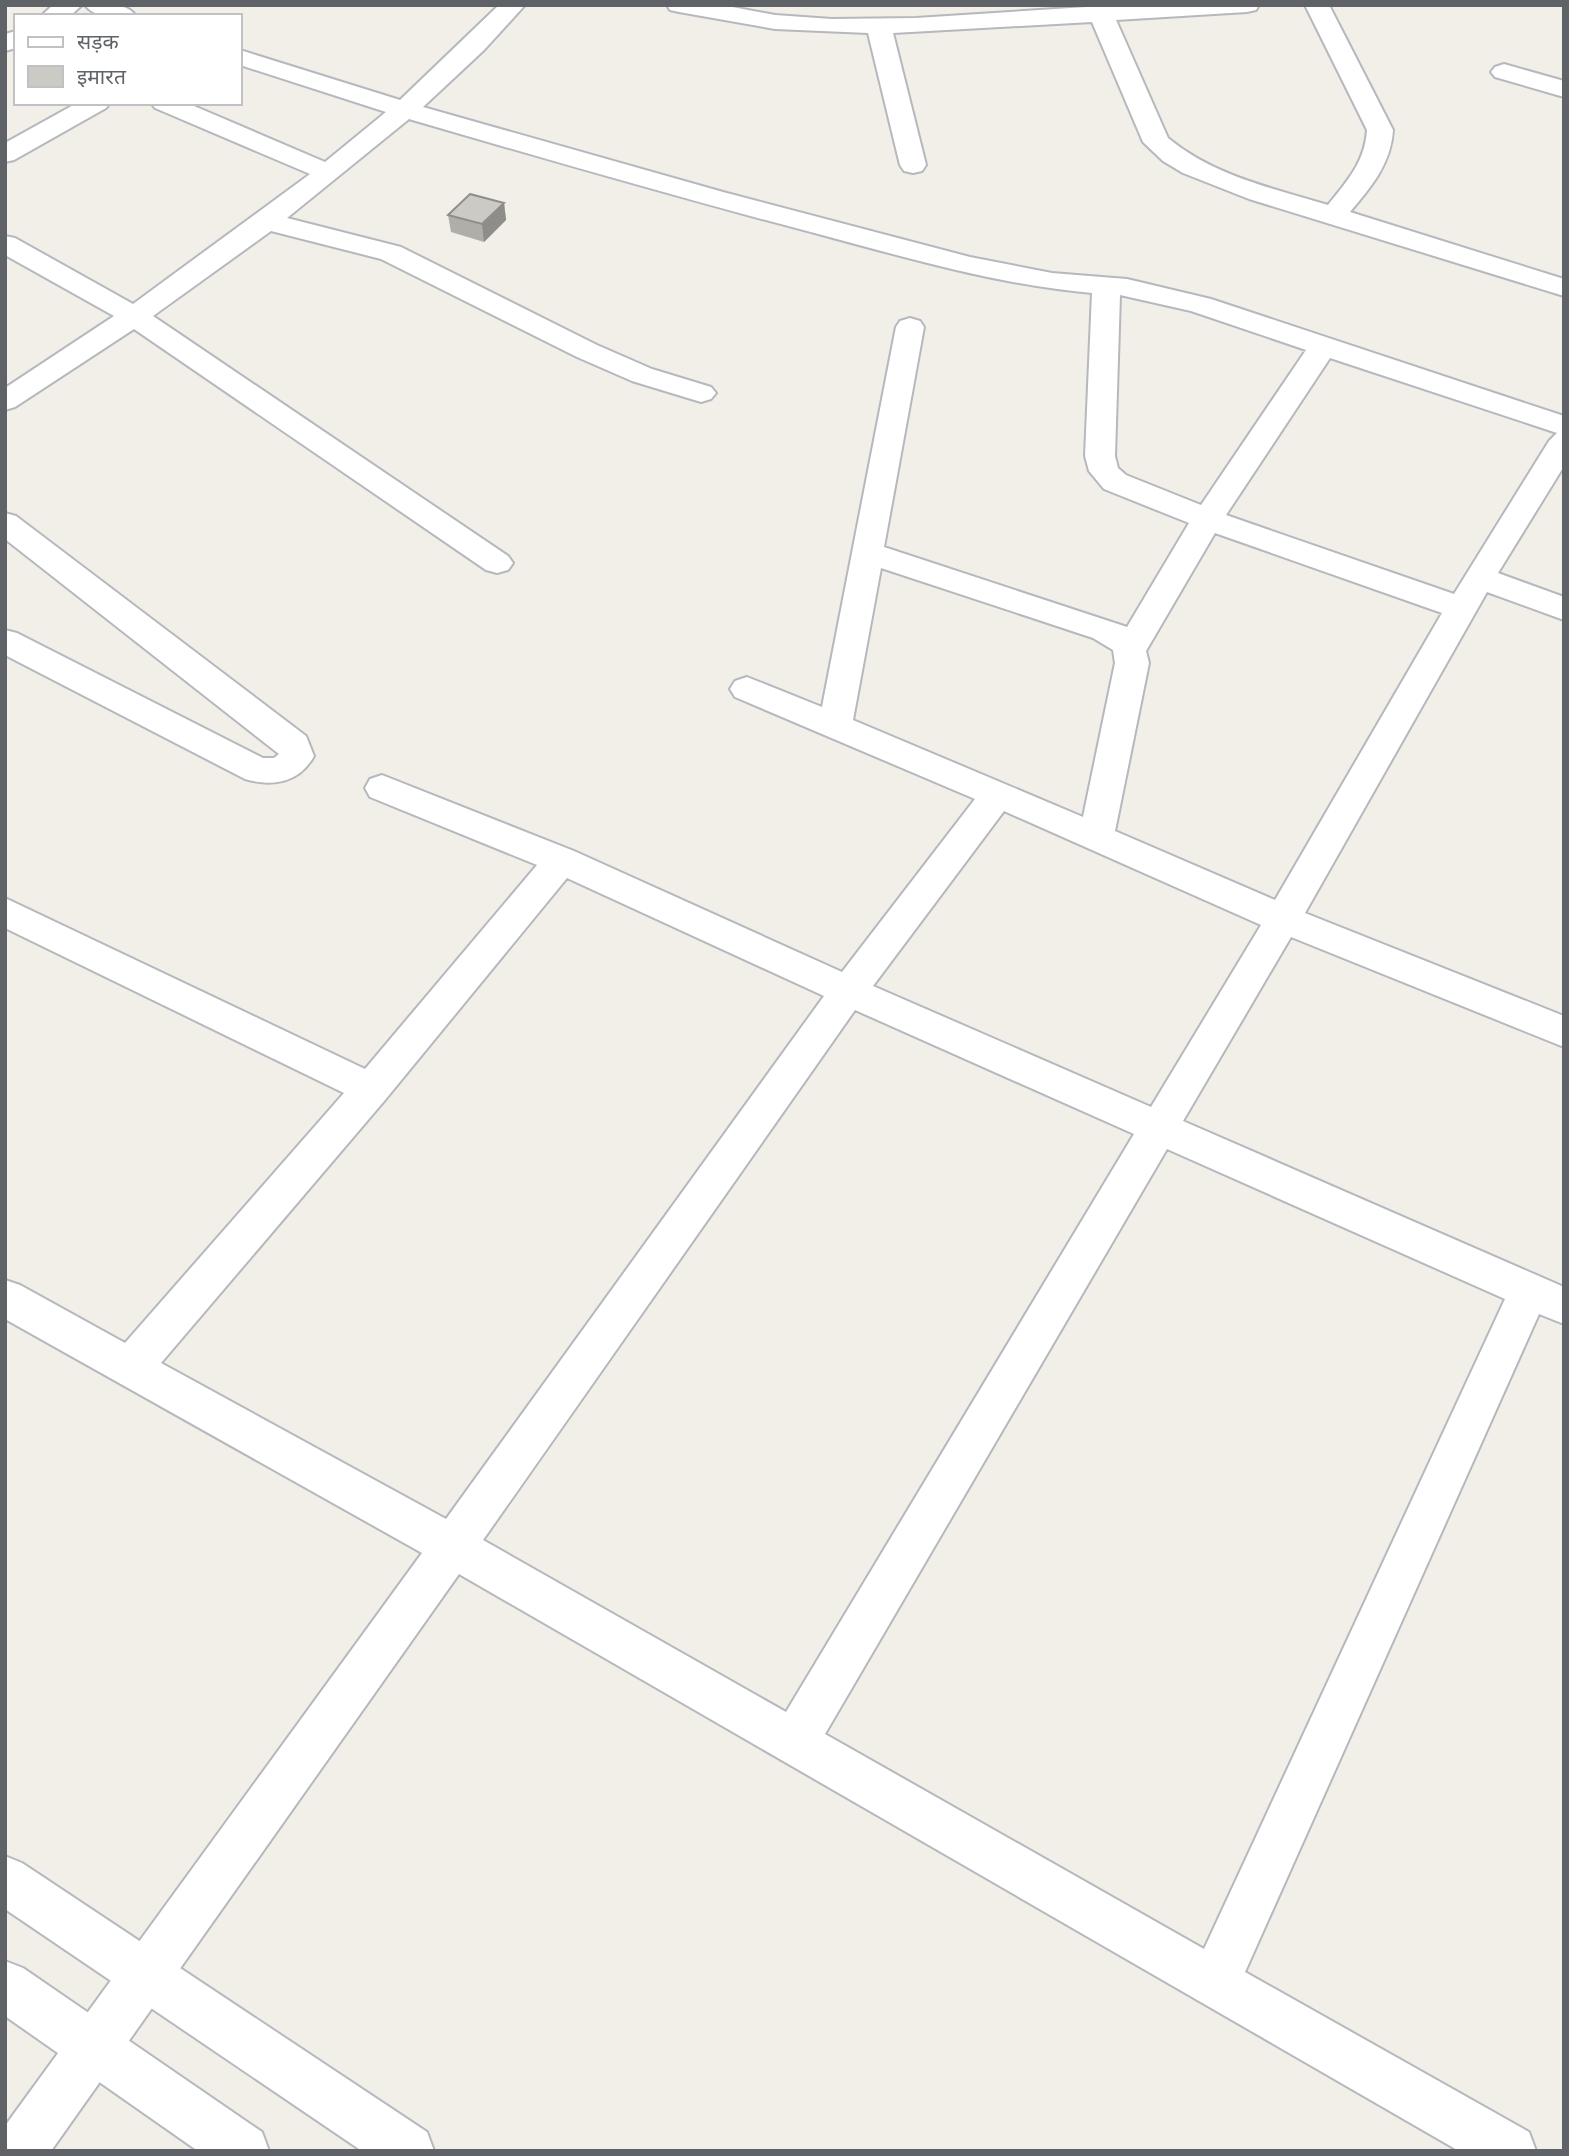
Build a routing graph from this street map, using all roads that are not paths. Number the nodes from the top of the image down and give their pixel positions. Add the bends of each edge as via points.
1 (97, 5) edge
2 (513, 5) edge
3 (679, 5) edge
4 (1247, 5) edge
5 (1317, 5) edge
6 (1098, 9) edge
7 (119, 14) edge
8 (879, 26) junction
9 (242, 58) edge
10 (1504, 72) dead end
11 (1564, 89) edge
12 (93, 105) edge
13 (169, 105) edge
14 (405, 110) junction
15 (5, 154) edge
16 (913, 165) dead end
17 (329, 173) junction
18 (1334, 215) junction
19 (269, 222) junction
20 (5, 244) edge
21 (1106, 286) junction
22 (1564, 288) edge
23 (134, 316) junction
24 (910, 327) dead end
25 (1323, 346) junction
26 (701, 393) dead end
27 (5, 401) edge
28 (1564, 426) edge
29 (1564, 441) edge
30 (1207, 519) junction
31 (5, 523) edge
32 (866, 552) junction
33 (497, 563) dead end
34 (1470, 593) junction
35 (1564, 609) edge
36 (5, 641) edge
37 (1131, 649) junction
38 (747, 689) dead end
39 (835, 726) junction
40 (382, 788) dead end
41 (998, 794) junction
42 (1096, 837) junction
43 (561, 860) junction
44 (5, 912) edge
45 (1283, 919) junction
46 (848, 991) junction
47 (1564, 1032) edge
48 (371, 1089) junction
49 (1158, 1127) junction
50 (5, 1298) edge
51 (1547, 1299) edge
52 (131, 1367) junction
53 (452, 1546) junction
54 (794, 1742) junction
55 (5, 1880) edge
56 (147, 1975) junction
57 (1215, 1982) junction
58 (5, 1986) edge
59 (95, 2049) junction
60 (19, 2151) edge
61 (243, 2151) edge
62 (408, 2151) edge
63 (1510, 2151) edge

1 - 7 street
2 - 14 street via 457,65
3 - 8 street via 775,22
4 - 6 street
5 - 18 street via 1380,130 1377,159
6 - 8 street
6 - 18 street via 1156,142 1173,159
8 - 16 street
9 - 14 street
10 - 11 street
12 - 15 street
13 - 17 street
14 - 17 street
14 - 21 street via 968,265
17 - 19 street
18 - 22 street
19 - 23 street
19 - 26 street via 391,253 587,351 642,375
20 - 23 street
21 - 25 street via 1160,294
21 - 30 street via 1100,456 1104,471 1137,493
23 - 27 street
23 - 33 street
24 - 32 street
25 - 28 street
25 - 30 street
29 - 34 street
30 - 34 street
30 - 37 street
31 - 36 street via 294,745 296,756 289,767 274,772 257,770
32 - 37 street via 1105,630 1124,639
32 - 39 street
34 - 35 street
34 - 45 street
37 - 42 street via 1132,663
38 - 39 street
39 - 41 street
40 - 43 street
41 - 42 street
41 - 46 street
42 - 45 street
43 - 46 street
43 - 48 street
44 - 48 street
45 - 47 street
45 - 49 street
46 - 49 street
46 - 53 street
48 - 52 street
49 - 51 street
49 - 54 street
50 - 52 street
51 - 57 street
52 - 53 street
53 - 54 street
53 - 56 street
54 - 57 street
55 - 56 street
56 - 59 street
56 - 62 street
57 - 63 street
58 - 59 street
59 - 60 street
59 - 61 street

